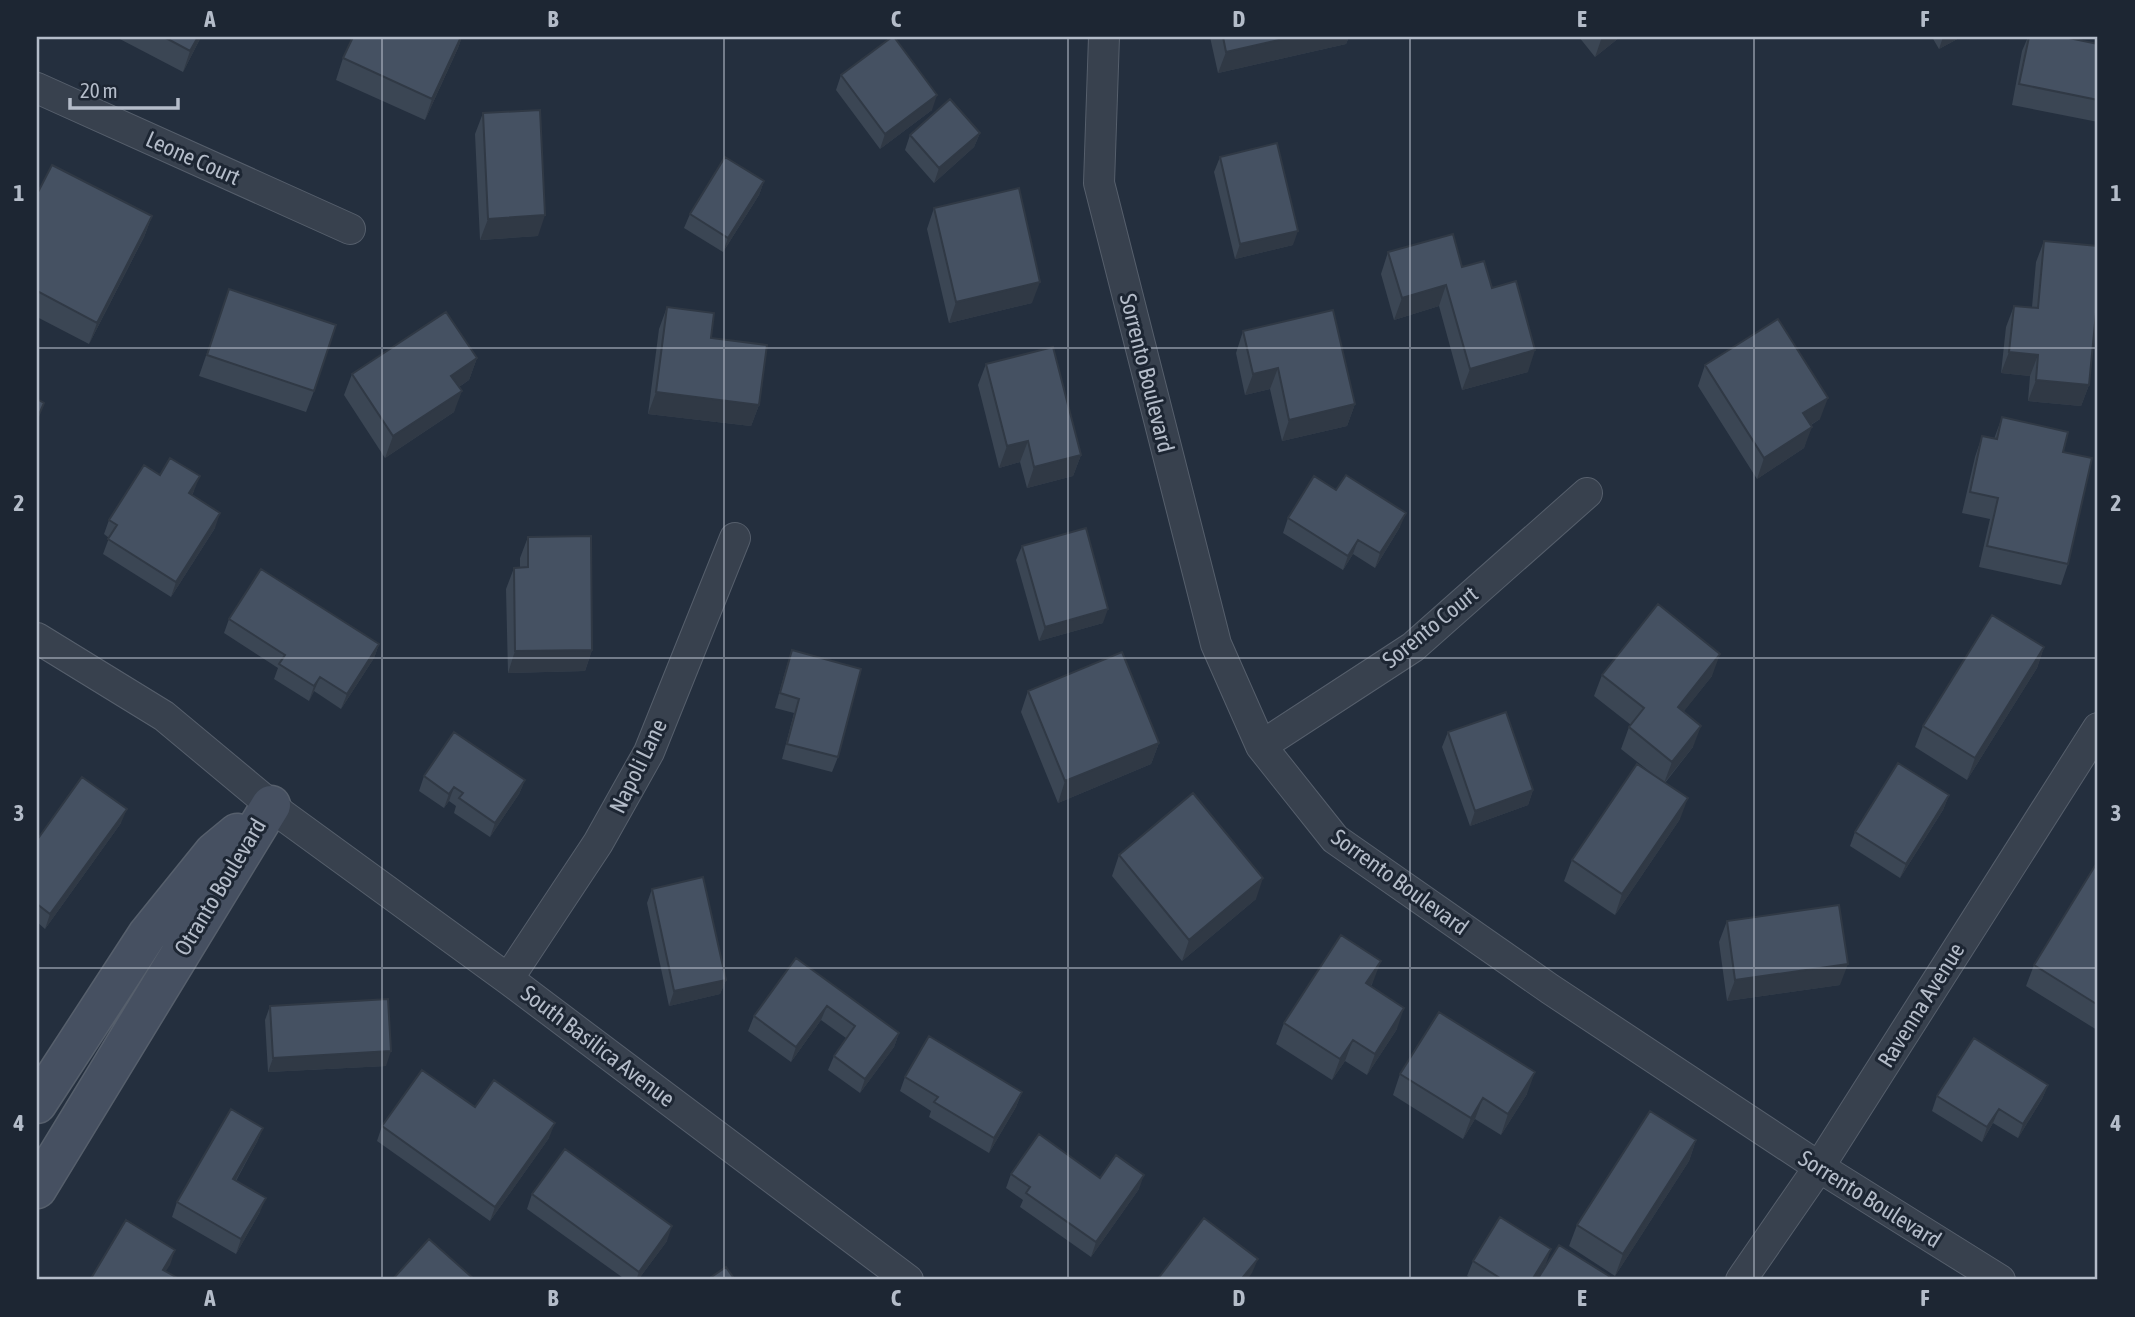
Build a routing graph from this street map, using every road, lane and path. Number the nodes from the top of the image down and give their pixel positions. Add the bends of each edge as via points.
1 (1104, 37) edge
2 (37, 88) edge
3 (350, 229) dead end
4 (1587, 493) dead end
5 (735, 538) dead end
6 (37, 638) edge
7 (2098, 728) edge
8 (1261, 746) junction
9 (277, 811) junction
10 (508, 979) junction
11 (37, 1104) edge
12 (1819, 1167) junction
13 (37, 1189) edge
14 (908, 1280) edge
15 (1741, 1280) edge
16 (2000, 1280) edge

1 - 8 street, Sorrento Boulevard via 1099,183 1216,644
2 - 3 street, Leone Court
4 - 8 street, Sorento Court via 1413,647
5 - 10 street, Napoli Lane via 649,751 598,843
6 - 9 street, South Basilica Avenue via 164,716
7 - 12 street, Ravenna Avenue
8 - 12 street, Sorrento Boulevard via 1335,839 1550,989
9 - 10 street, South Basilica Avenue
9 - 11 street, Otranto Boulevard via 214,852 147,935
9 - 13 street, Otranto Boulevard
10 - 14 street, South Basilica Avenue
12 - 15 street, Ravenna Avenue
12 - 16 street, Sorrento Boulevard

